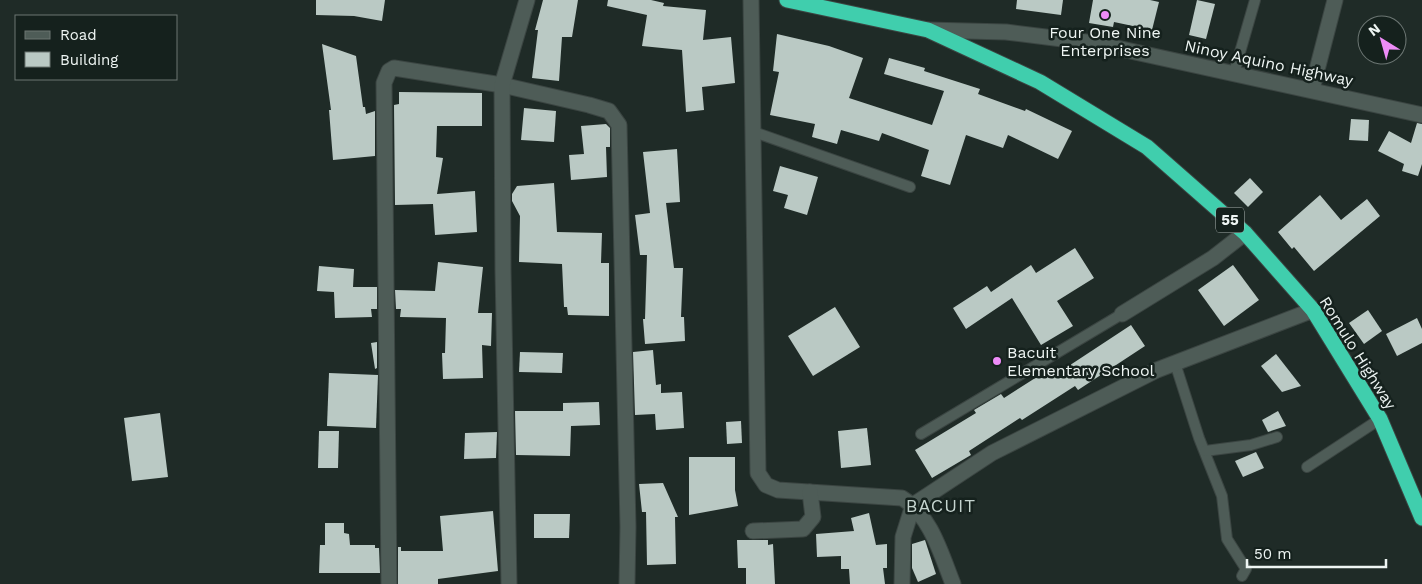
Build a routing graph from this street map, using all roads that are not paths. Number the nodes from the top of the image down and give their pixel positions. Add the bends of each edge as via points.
1 (527, 0) edge
2 (751, 0) edge
3 (788, 0) edge
4 (1255, 0) edge
5 (1335, 0) edge
6 (928, 30) junction
7 (1234, 73) junction
8 (502, 86) junction
9 (1312, 89) junction
10 (1422, 116) edge
11 (754, 132) junction
12 (910, 187) dead end
13 (1245, 233) junction
14 (1313, 310) junction
15 (1122, 314) joint
16 (1175, 363) junction
17 (1380, 419) junction
18 (921, 434) dead end
19 (1277, 437) dead end
20 (1205, 451) junction
21 (1307, 467) dead end
22 (810, 492) junction
23 (914, 505) junction
24 (1422, 518) edge
25 (753, 531) dead end
26 (1242, 576) dead end
27 (389, 584) edge
28 (509, 584) edge
29 (627, 584) edge
30 (902, 584) edge
31 (953, 584) edge

1 - 8 street
2 - 11 street
3 - 6 highway, Romulo Highway / 55
4 - 7 lane
5 - 9 street
6 - 7 street, Ninoy Aquino Highway via 1006,32 1094,43
6 - 13 highway, Romulo Highway / 55 via 1040,82 1147,147
7 - 9 street, Ninoy Aquino Highway
8 - 27 street via 394,68 388,71 384,83
8 - 28 street
8 - 29 street via 608,111 619,125
9 - 10 street, Ninoy Aquino Highway
11 - 12 lane
11 - 22 street via 758,473 766,485 778,490
13 - 14 highway, Romulo Highway / 55
13 - 15 street via 1213,258
14 - 16 street
14 - 17 highway, Romulo Highway / 55
15 - 18 lane
16 - 20 lane
16 - 23 street via 992,453
17 - 21 lane
17 - 24 highway, Romulo Highway / 55
19 - 20 lane via 1251,445
20 - 26 lane via 1222,496 1227,539 1246,569
22 - 23 street via 902,498
22 - 25 street via 813,517 803,529
23 - 30 street via 903,537
23 - 31 street via 934,538

